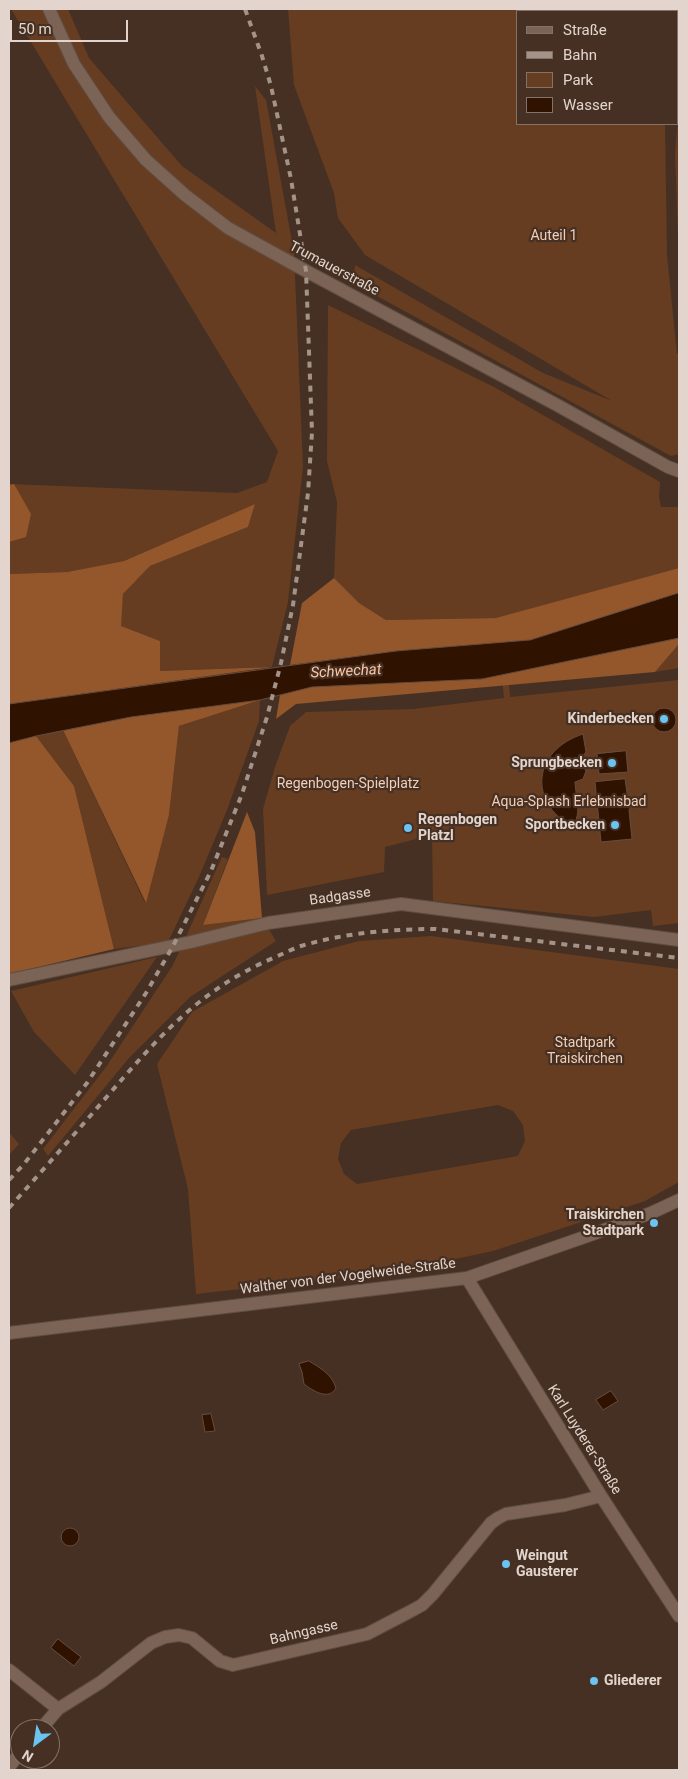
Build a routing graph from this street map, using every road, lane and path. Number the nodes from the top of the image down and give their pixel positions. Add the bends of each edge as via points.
1 (49, 9) edge
2 (679, 471) edge
3 (679, 940) edge
4 (9, 980) edge
5 (679, 1200) edge
6 (467, 1278) junction
7 (9, 1333) edge
8 (601, 1496) junction
9 (679, 1616) edge
10 (9, 1670) edge
11 (58, 1709) junction
12 (49, 1719) edge

1 - 2 street, Trumauerstraße via 74,64 109,117 146,160 228,228
3 - 4 street, Badgasse via 401,904 268,923
5 - 6 street, Walther von der Vogelweide-Straße via 651,1213
6 - 7 street, Walther von der Vogelweide-Straße
6 - 8 street, Karl Luyderer-Straße
8 - 9 street, Karl Luyderer-Straße
8 - 11 street, Bahngasse via 498,1518 422,1605 367,1634 234,1665 220,1660 192,1638 166,1637 151,1643 101,1682
10 - 11 street
11 - 12 street, Bahngasse

